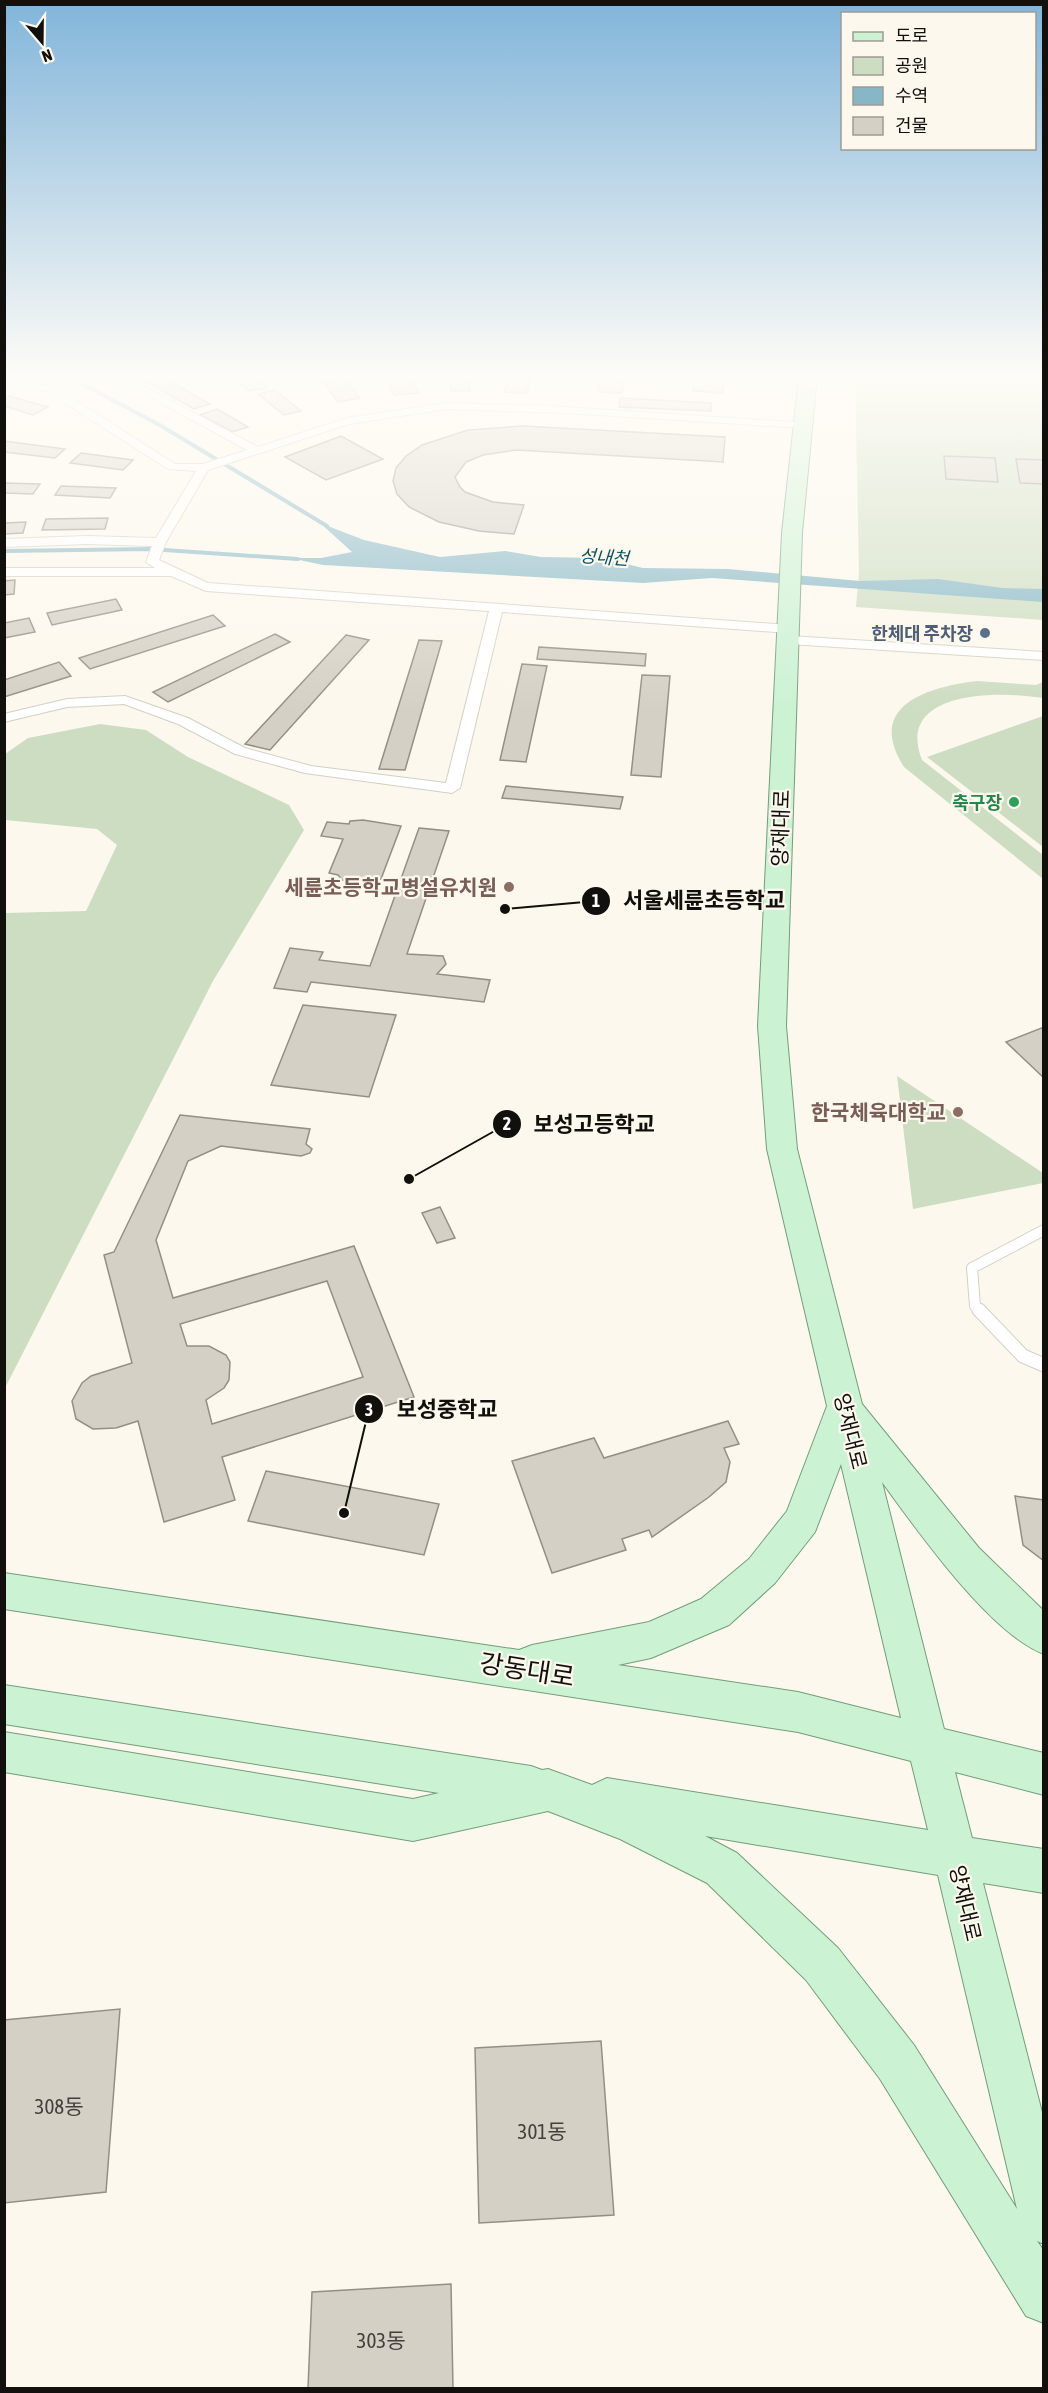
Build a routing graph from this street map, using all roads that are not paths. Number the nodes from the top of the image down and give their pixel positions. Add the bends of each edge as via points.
1 (192, 488) edge
2 (797, 488) edge
3 (160, 542) junction
4 (4, 543) edge
5 (4, 572) edge
6 (172, 572) junction
7 (496, 609) junction
8 (789, 634) junction
9 (1044, 656) edge
10 (4, 718) edge
11 (1044, 1230) edge
12 (1044, 1365) edge
13 (845, 1406) junction
14 (4, 1591) edge
15 (1044, 1636) edge
16 (512, 1668) junction
17 (4, 1704) edge
18 (925, 1743) junction
19 (4, 1752) edge
20 (1044, 1774) edge
21 (548, 1790) junction
22 (955, 1856) junction
23 (1044, 1871) edge
24 (1044, 2219) edge
25 (1044, 2298) edge

1 - 3 street
2 - 8 main road, 양재대로
3 - 4 street
3 - 6 street via 152,561
5 - 6 street
6 - 7 street via 206,587
7 - 8 street
7 - 10 street via 452,788 310,770 240,751 183,721 125,700 67,703
8 - 9 lane
8 - 13 main road, 양재대로 via 772,1026 782,1149
11 - 12 lane via 972,1268 975,1306 1023,1356
13 - 15 main road via 963,1558
13 - 16 main road via 802,1520 762,1571 715,1612 651,1640
13 - 18 main road, 양재대로
14 - 16 main road, 강동대로
16 - 18 main road, 강동대로 via 798,1712
17 - 21 main road
18 - 20 main road, 강동대로
18 - 22 main road, 양재대로
19 - 21 main road via 413,1820
21 - 22 main road
21 - 25 main road via 632,1822 722,1868 822,1964 897,2062
22 - 23 main road
22 - 24 main road, 양재대로

